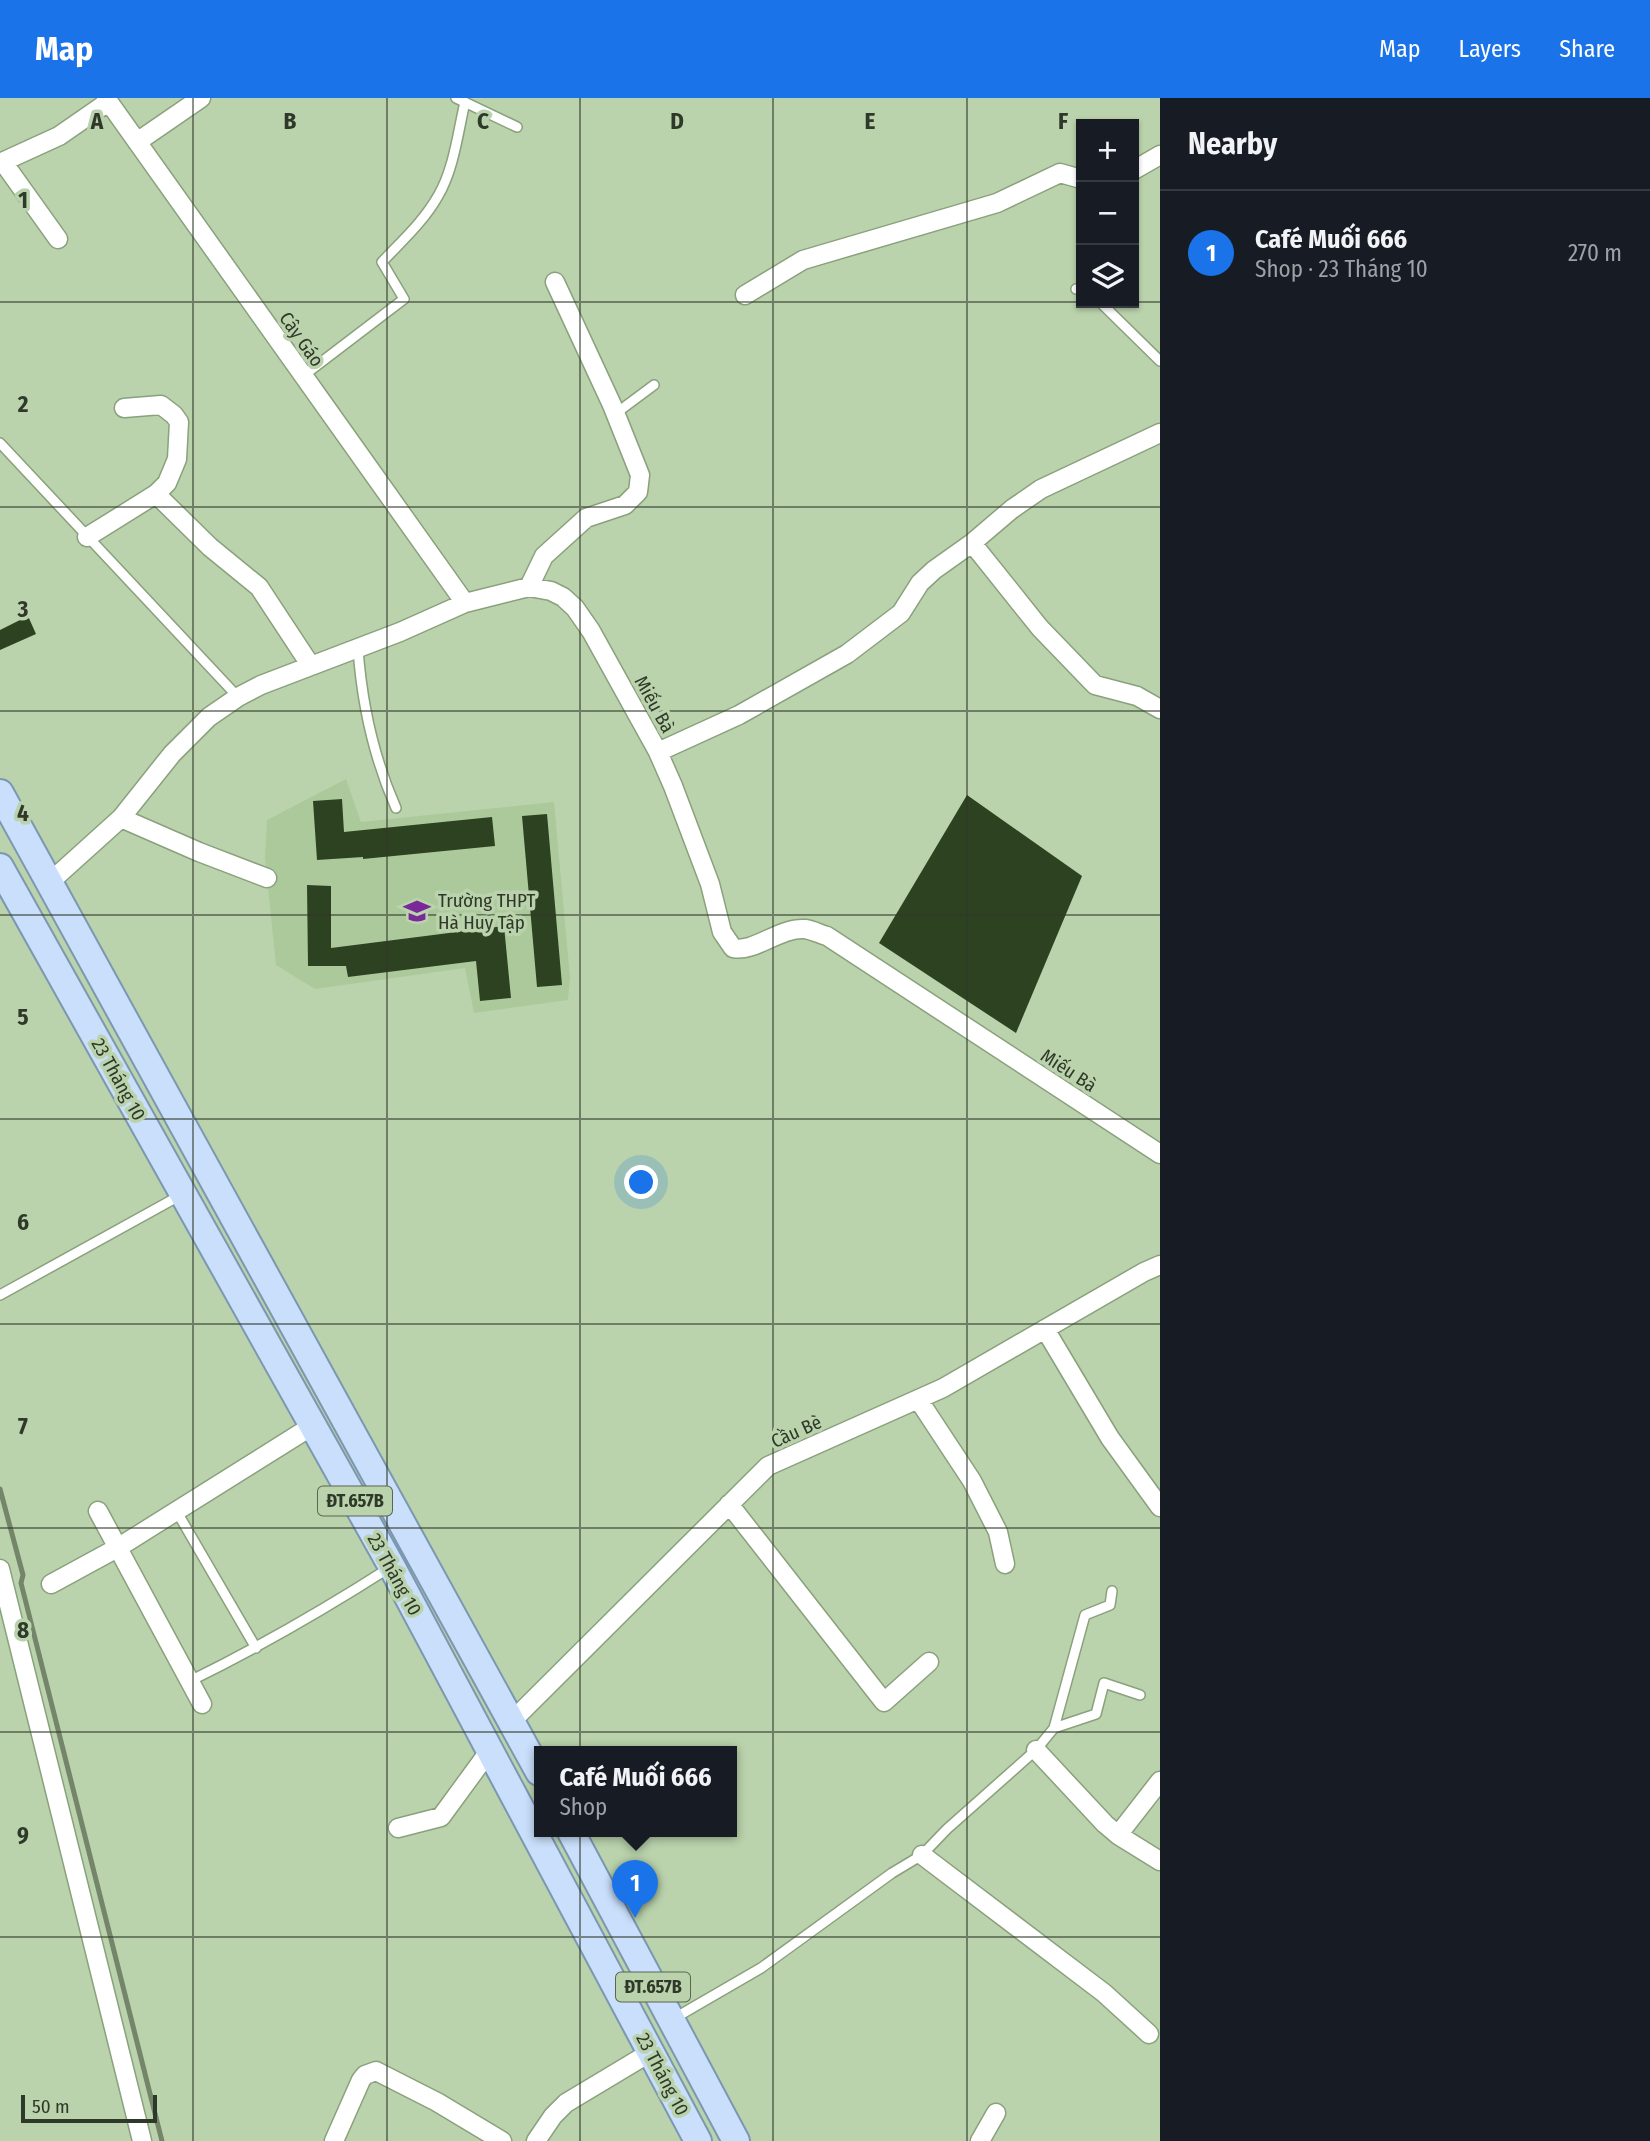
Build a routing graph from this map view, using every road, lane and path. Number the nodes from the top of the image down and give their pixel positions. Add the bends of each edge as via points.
1 (201, 98) edge
2 (107, 100) edge
3 (460, 100) edge
4 (517, 127) dead end
5 (137, 142) junction
6 (1160, 155) edge
7 (1, 162) edge
8 (1139, 167) edge
9 (1076, 178) edge
10 (58, 239) dead end
11 (555, 282) dead end
12 (745, 295) dead end
13 (1106, 308) edge
14 (1160, 361) edge
15 (303, 376) junction
16 (654, 385) dead end
17 (124, 408) dead end
18 (615, 414) junction
19 (1160, 433) edge
20 (0, 443) edge
21 (156, 494) junction
22 (87, 537) junction
23 (972, 544) junction
24 (529, 587) junction
25 (465, 603) junction
26 (358, 649) junction
27 (311, 666) junction
28 (238, 697) junction
29 (1160, 709) edge
30 (658, 752) junction
31 (0, 793) edge
32 (396, 808) dead end
33 (121, 818) junction
34 (0, 867) edge
35 (267, 878) dead end
36 (50, 882) junction
37 (19, 900) junction
38 (1160, 1154) edge
39 (182, 1194) junction
40 (1160, 1265) edge
41 (0, 1295) edge
42 (1045, 1329) junction
43 (918, 1399) junction
44 (312, 1426) junction
45 (729, 1504) junction
46 (1160, 1507) edge
47 (99, 1511) dead end
48 (177, 1512) junction
49 (119, 1547) junction
50 (1005, 1564) dead end
51 (392, 1567) junction
52 (0, 1569) edge
53 (51, 1584) dead end
54 (1112, 1591) dead end
55 (3, 1593) edge
56 (256, 1648) junction
57 (929, 1662) dead end
58 (190, 1681) junction
59 (1140, 1695) dead end
60 (202, 1704) dead end
61 (512, 1721) junction
62 (1054, 1728) junction
63 (490, 1750) junction
64 (1036, 1750) junction
65 (534, 1763) edge
66 (1160, 1781) edge
67 (398, 1828) dead end
68 (534, 1833) edge
69 (1118, 1835) junction
70 (536, 1837) edge
71 (574, 1837) edge
72 (922, 1855) junction
73 (1160, 1861) edge
74 (671, 2020) junction
75 (1149, 2034) dead end
76 (651, 2052) junction
77 (996, 2113) dead end
78 (142, 2141) edge
79 (334, 2141) edge
80 (502, 2141) edge
81 (536, 2141) edge
82 (698, 2141) edge
83 (736, 2141) edge
84 (980, 2141) edge

1 - 5 street
2 - 5 street, Cây Gáo
2 - 7 street via 59,136
3 - 4 lane
3 - 15 lane via 454,149 439,195 382,262 404,299
5 - 15 street, Cây Gáo
6 - 8 street
7 - 10 street
9 - 12 street via 1060,173 997,203 803,260
11 - 18 street
13 - 14 lane
15 - 25 street, Cây Gáo
16 - 18 lane
17 - 21 street via 161,405 179,422 177,459 167,484
18 - 24 street via 640,475 638,492 625,505 586,518 544,556
19 - 23 street via 1041,489
20 - 22 lane
21 - 22 street
21 - 27 street via 259,587
22 - 28 lane
23 - 29 street via 1040,628 1095,685 1137,696
23 - 30 street via 920,583 887,626 847,653 739,715
24 - 25 street
24 - 30 street, Miếu Bà via 551,591 575,608
25 - 26 street
26 - 27 street
26 - 32 lane via 367,723 382,778
27 - 28 street
28 - 33 street via 209,717 172,754
30 - 38 street, Miếu Bà via 710,884 722,932 733,948 742,950 788,931 805,929 827,936
31 - 36 main road, 23 Tháng 10 / ĐT.657B
33 - 35 street
33 - 36 street
34 - 37 main road, 23 Tháng 10 / ĐT.657B
36 - 37 main road
36 - 61 main road, 23 Tháng 10 / ĐT.657B
37 - 39 main road, 23 Tháng 10 / ĐT.657B
39 - 41 lane
39 - 44 main road, 23 Tháng 10 / ĐT.657B
40 - 42 street, Cầu Bè
42 - 43 street, Cầu Bè
42 - 46 street via 1110,1438
43 - 45 street, Cầu Bè via 768,1466
43 - 50 street via 972,1481 998,1532
44 - 48 street
44 - 51 main road, 23 Tháng 10 / ĐT.657B
45 - 57 street via 884,1702
45 - 61 street, Cầu Bè
47 - 49 street
48 - 49 street
48 - 56 lane
49 - 53 street
49 - 58 street
51 - 56 lane
51 - 63 main road, 23 Tháng 10 / ĐT.657B
52 - 55 street
54 - 62 lane via 1110,1605 1085,1615
55 - 78 street
56 - 58 lane
58 - 60 street
59 - 62 lane via 1104,1684 1096,1714
61 - 63 main road
61 - 65 main road, 23 Tháng 10 / ĐT.657B
62 - 64 lane
63 - 67 street via 441,1816
63 - 68 main road, 23 Tháng 10 / ĐT.657B
64 - 69 street
64 - 72 lane
66 - 69 street
69 - 73 street
70 - 76 main road, 23 Tháng 10 / ĐT.657B
71 - 74 main road, 23 Tháng 10 / ĐT.657B
72 - 74 lane via 761,1968
72 - 75 street via 1104,1993
74 - 83 main road, 23 Tháng 10 / ĐT.657B
76 - 81 street via 566,2104
76 - 82 main road, 23 Tháng 10 / ĐT.657B
77 - 84 street
79 - 80 street via 361,2080 376,2071

